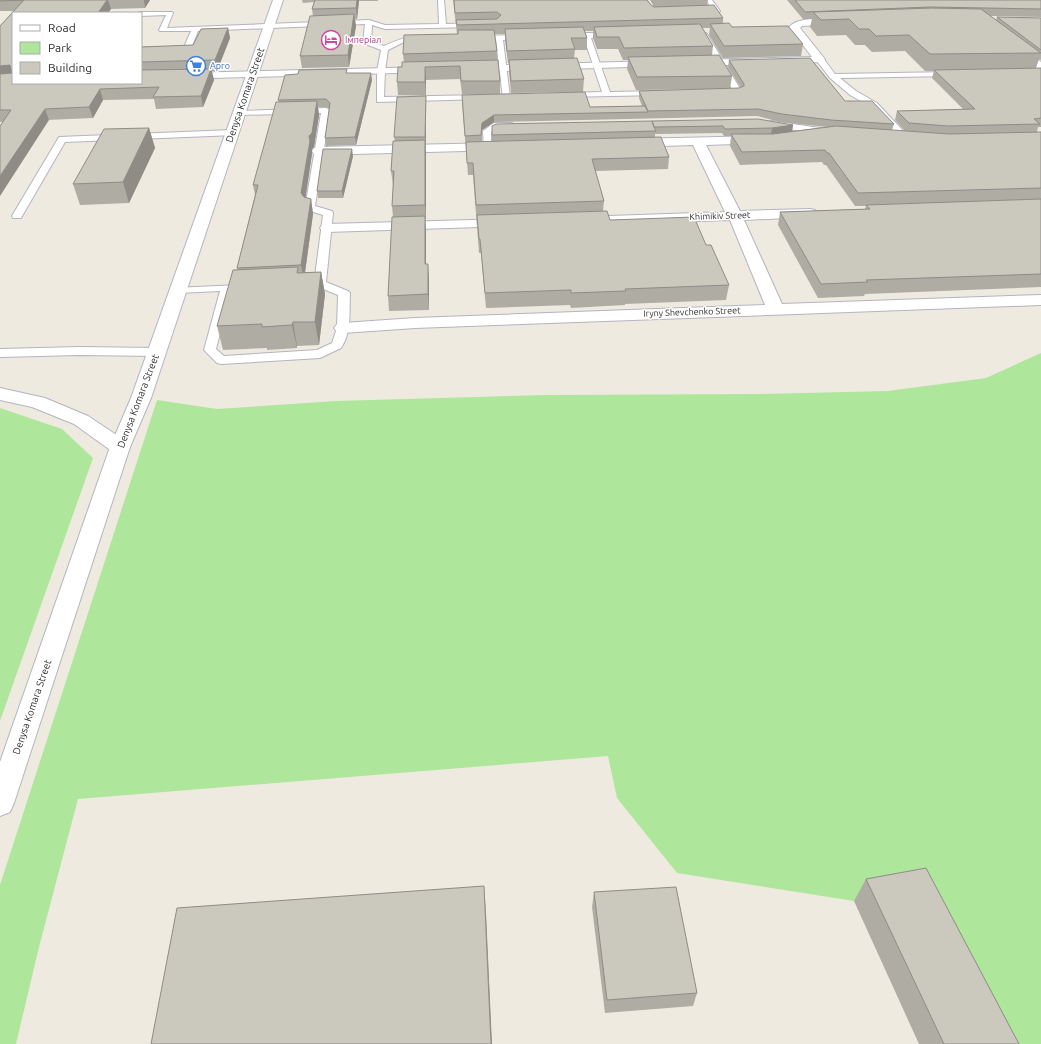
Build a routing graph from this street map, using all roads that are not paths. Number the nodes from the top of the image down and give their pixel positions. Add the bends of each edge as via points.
1 (278, 0) edge
2 (441, 0) edge
3 (709, 0) edge
4 (696, 12) edge
5 (142, 14) edge
6 (369, 22) junction
7 (848, 22) edge
8 (482, 25) edge
9 (443, 26) junction
10 (268, 27) junction
11 (195, 29) junction
12 (702, 33) edge
13 (587, 35) junction
14 (618, 35) edge
15 (558, 36) edge
16 (528, 37) edge
17 (467, 38) edge
18 (499, 38) junction
19 (427, 40) edge
20 (1006, 41) edge
21 (385, 49) junction
22 (142, 50) edge
23 (820, 60) junction
24 (720, 62) junction
25 (682, 63) edge
26 (666, 64) edge
27 (597, 66) junction
28 (503, 68) junction
29 (442, 69) edge
30 (457, 69) edge
31 (381, 71) junction
32 (1038, 71) edge
33 (253, 74) junction
34 (961, 74) edge
35 (833, 76) junction
36 (142, 77) edge
37 (730, 92) edge
38 (669, 93) edge
39 (607, 94) junction
40 (561, 95) edge
41 (239, 113) junction
42 (765, 122) edge
43 (518, 126) edge
44 (836, 132) joint
45 (232, 133) junction
46 (887, 135) edge
47 (785, 139) edge
48 (911, 139) joint
49 (770, 140) edge
50 (697, 141) junction
51 (619, 143) edge
52 (510, 146) edge
53 (487, 147) junction
54 (319, 151) junction
55 (821, 213) edge
56 (17, 216) dead end
57 (734, 216) junction
58 (567, 221) edge
59 (519, 222) edge
60 (327, 228) junction
61 (249, 287) edge
62 (226, 288) junction
63 (178, 290) junction
64 (1041, 300) edge
65 (775, 309) junction
66 (342, 328) junction
67 (157, 352) junction
68 (0, 353) edge
69 (0, 394) edge
70 (120, 447) junction
71 (0, 802) edge

1 - 10 street, Denysa Komara Street
2 - 9 lane
3 - 4 lane via 717,11
5 - 11 lane via 170,13 162,30
6 - 9 lane via 385,27
6 - 10 lane
6 - 21 lane via 367,44
7 - 23 street via 800,23 794,26 792,29
8 - 9 lane
10 - 11 lane
10 - 33 street, Denysa Komara Street
11 - 22 lane via 187,49
12 - 24 lane
13 - 14 lane
13 - 15 lane
13 - 27 lane
16 - 18 lane
17 - 18 lane
18 - 28 lane
19 - 21 lane via 403,40
20 - 32 street
21 - 31 lane
23 - 24 street
23 - 35 lane
24 - 25 street
24 - 37 lane via 738,92
26 - 27 street
27 - 28 street
27 - 39 lane
28 - 30 street
28 - 31 lane via 502,97 380,100
29 - 31 street
31 - 33 street
33 - 36 street
33 - 41 street, Denysa Komara Street
34 - 35 lane
35 - 48 lane via 853,93 874,105
38 - 39 lane
39 - 40 lane
41 - 45 street, Denysa Komara Street
41 - 54 lane via 326,110
42 - 44 lane
43 - 53 lane via 494,126 486,131
44 - 47 street
45 - 56 lane via 62,139
45 - 63 street, Denysa Komara Street
46 - 48 street
49 - 50 street
50 - 51 street
50 - 57 street
52 - 53 street
53 - 54 street
54 - 60 lane via 310,208 328,213
55 - 57 street, Khimikiv Street
57 - 58 street, Khimikiv Street
57 - 65 street via 746,236
59 - 60 street
60 - 66 lane via 316,284 344,292
61 - 62 lane
62 - 63 lane
62 - 66 lane via 210,350 221,360 320,354 337,345
63 - 67 street, Denysa Komara Street
64 - 65 street, Iryny Shevchenko Street
65 - 66 street, Iryny Shevchenko Street
67 - 68 lane
67 - 70 street, Denysa Komara Street
69 - 70 street via 38,402 81,420
70 - 71 street, Denysa Komara Street

